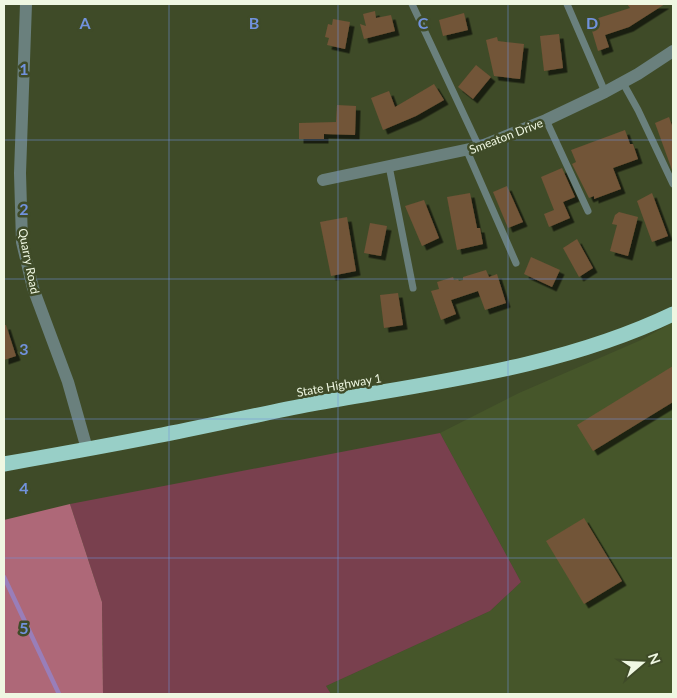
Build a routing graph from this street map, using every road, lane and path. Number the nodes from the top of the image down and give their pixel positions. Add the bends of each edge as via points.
1 (26, 4) edge
2 (412, 4) edge
3 (567, 4) edge
4 (673, 51) edge
5 (623, 83) junction
6 (605, 92) junction
7 (546, 120) junction
8 (473, 149) junction
9 (389, 166) junction
10 (323, 180) dead end
11 (673, 184) edge
12 (588, 211) dead end
13 (516, 263) dead end
14 (413, 288) dead end
15 (673, 314) edge
16 (87, 449) junction
17 (4, 464) edge

1 - 16 street, Quarry Road via 20,173 22,242 33,288 68,382
2 - 8 lane
3 - 6 lane
4 - 5 street, Smeaton Drive
5 - 6 street, Smeaton Drive
5 - 11 lane
6 - 7 street, Smeaton Drive
7 - 8 street, Smeaton Drive
7 - 12 lane
8 - 9 street, Smeaton Drive
8 - 13 lane
9 - 10 street, Smeaton Drive
9 - 14 lane
15 - 16 highway, State Highway 1 via 614,340 526,365
16 - 17 highway, State Highway 1

